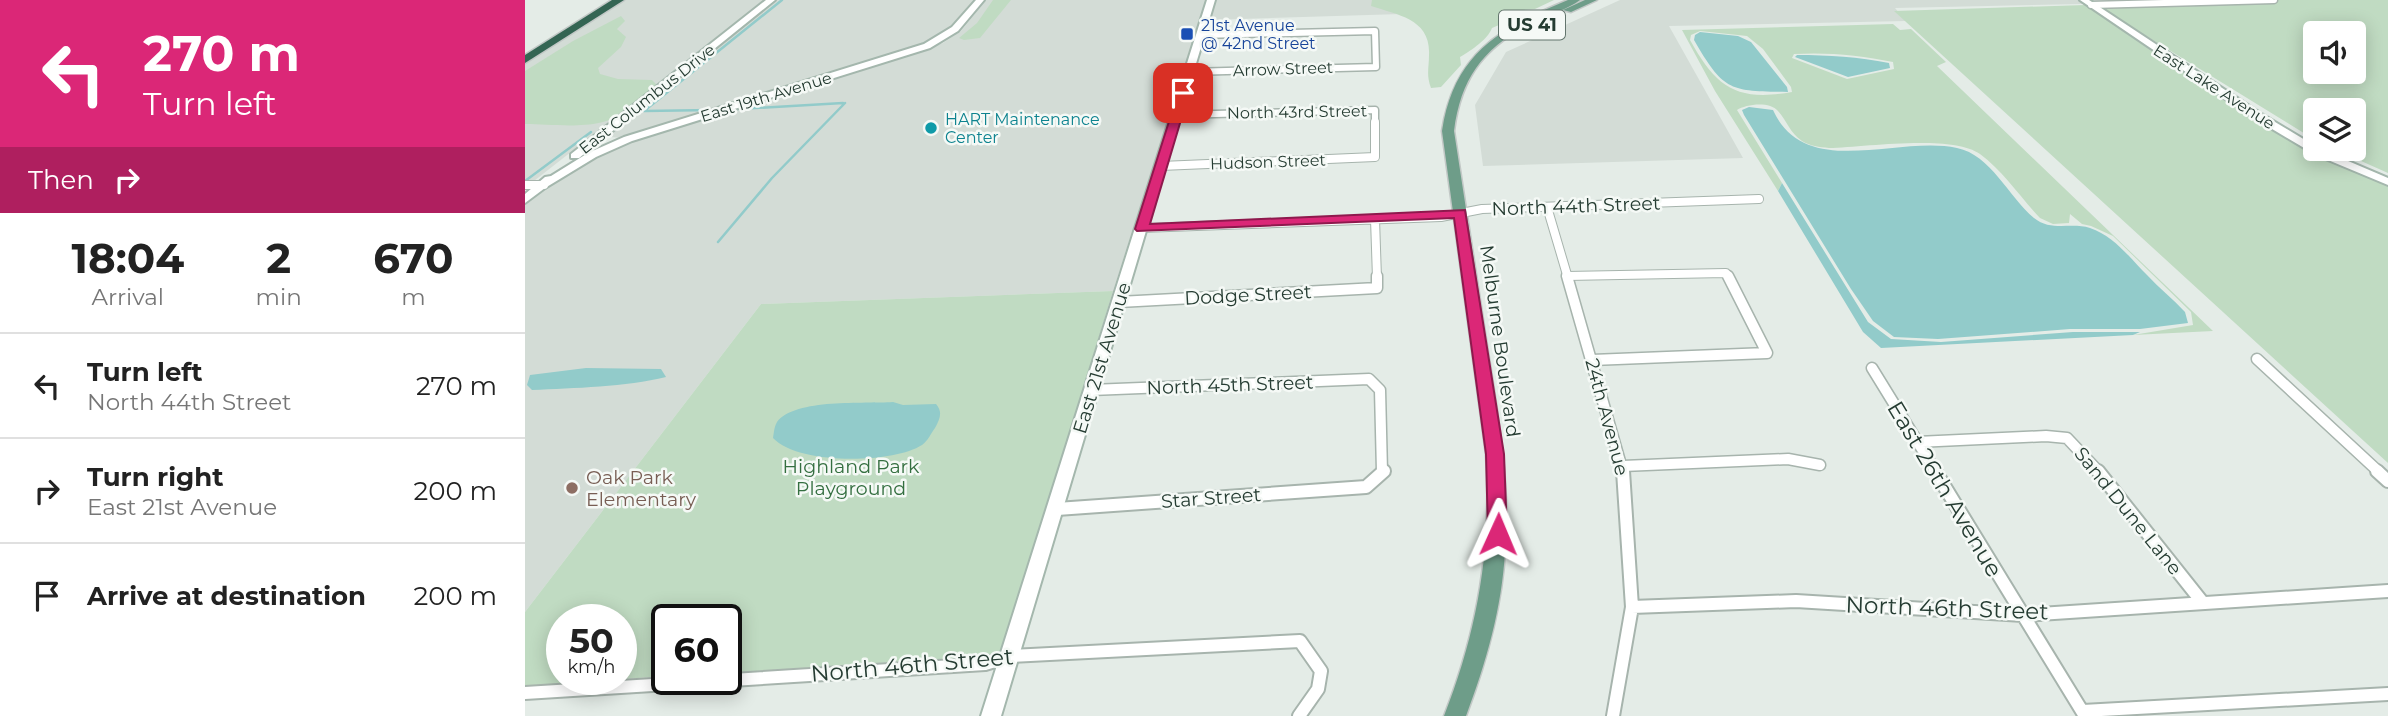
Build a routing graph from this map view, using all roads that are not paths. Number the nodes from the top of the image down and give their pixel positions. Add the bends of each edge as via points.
1 (619, 0) edge
2 (771, 0) edge
3 (980, 0) edge
4 (1211, 0) edge
5 (1576, 0) edge
6 (1593, 0) edge
7 (2274, 0) edge
8 (2087, 2) edge
9 (1201, 35) junction
10 (525, 59) edge
11 (1478, 60) junction
12 (1190, 72) junction
13 (1177, 115) junction
14 (597, 140) junction
15 (614, 145) junction
16 (1375, 158) joint
17 (1161, 166) junction
18 (2388, 182) edge
19 (544, 184) junction
20 (525, 185) edge
21 (1759, 199) dead end
22 (525, 200) edge
23 (1547, 207) junction
24 (1460, 213) junction
25 (1375, 219) junction
26 (1142, 229) junction
27 (1567, 276) junction
28 (1119, 302) junction
29 (2257, 359) dead end
30 (1592, 360) junction
31 (1872, 369) dead end
32 (1091, 390) junction
33 (1917, 442) junction
34 (1820, 464) dead end
35 (1623, 466) junction
36 (2388, 481) edge
37 (1366, 487) joint
38 (1056, 509) junction
39 (2388, 591) edge
40 (2203, 603) junction
41 (1632, 607) junction
42 (2023, 615) junction
43 (1011, 656) junction
44 (525, 693) edge
45 (2388, 694) edge
46 (2084, 714) edge
47 (991, 716) edge
48 (1299, 716) edge
49 (1455, 716) edge
50 (1613, 716) edge

1 - 10 highway
2 - 14 street, East Columbus Drive
3 - 15 street, East 19th Avenue via 955,29 914,52
4 - 9 street, East 21st Avenue
5 - 11 main road, Melburne Boulevard / US 41 via 1516,26 1487,46
6 - 11 main road, Melburne Boulevard / US 41 via 1524,29
7 - 8 street
8 - 18 street, East Lake Avenue via 2256,115 2320,153
9 - 12 street, East 21st Avenue
9 - 12 street, Arrow Street via 1375,31 1376,67
11 - 24 main road, Melburne Boulevard / US 41 via 1461,81 1449,114
12 - 13 street, East 21st Avenue
13 - 16 street, North 43rd Street via 1375,110
13 - 17 street, East 21st Avenue
14 - 15 street
14 - 19 street, East Columbus Drive
15 - 19 street, East 19th Avenue
16 - 17 street, Hudson Street
17 - 26 street, East 21st Avenue
19 - 20 street
19 - 22 street, East Columbus Drive
21 - 23 street, North 44th Street
23 - 24 street, North 44th Street
23 - 27 street, 24th Avenue
24 - 25 street, North 44th Street
24 - 49 main road, Melburne Boulevard / US 41 via 1499,507 1490,599
25 - 26 street, North 44th Street
25 - 28 street, Dodge Street via 1377,288
26 - 28 street, East 21st Avenue
27 - 30 street, 24th Avenue
27 - 30 street via 1726,273 1767,353
28 - 32 street, East 21st Avenue
29 - 36 street
30 - 35 street, 24th Avenue
31 - 33 street, East 26th Avenue
32 - 37 street, North 45th Street via 1369,379 1380,390 1384,471
32 - 38 street, East 21st Avenue
33 - 40 street, Sand Dune Lane via 2067,439 2084,453
33 - 42 street, East 26th Avenue
34 - 35 street via 1788,459
35 - 41 street, 24th Avenue
37 - 38 street, Star Street
38 - 43 street, East 21st Avenue
39 - 40 street, North 46th Street
40 - 42 street, North 46th Street
41 - 42 street, North 46th Street via 1796,601
41 - 50 street, 24th Avenue
42 - 46 street, East 26th Avenue
43 - 44 street, North 46th Street via 985,664
43 - 47 street, East 21st Avenue
43 - 48 street, North 46th Street via 1300,641 1321,671 1318,689
45 - 46 street

